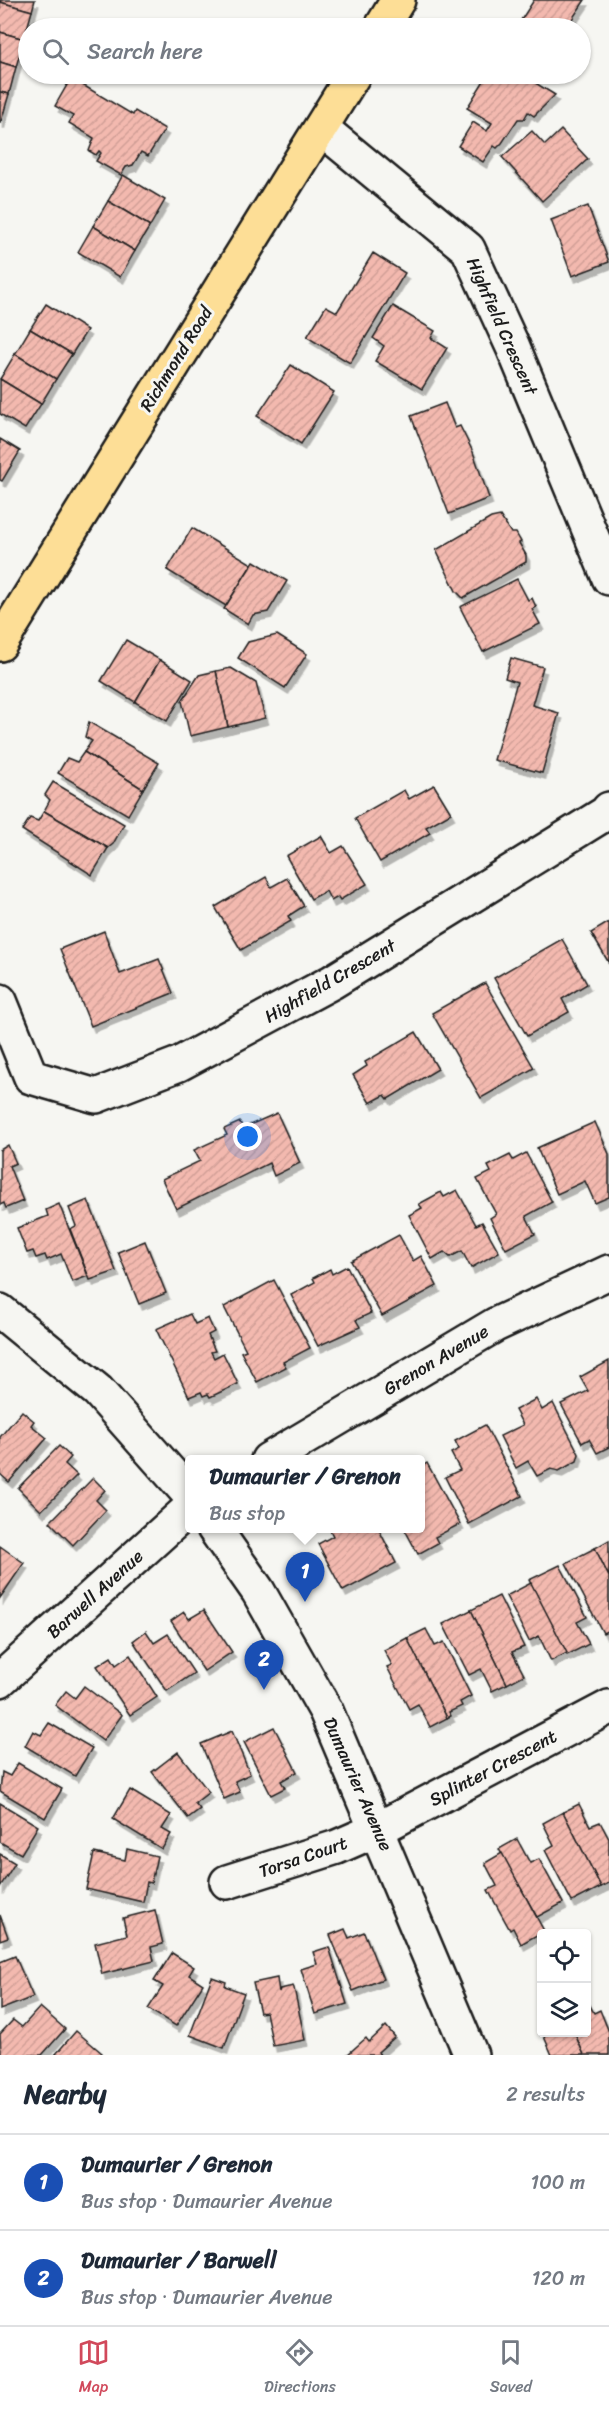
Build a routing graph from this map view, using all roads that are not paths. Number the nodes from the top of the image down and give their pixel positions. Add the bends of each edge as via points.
1 (398, 0) edge
2 (387, 18) edge
3 (348, 84) edge
4 (321, 128) junction
5 (609, 578) edge
6 (0, 644) edge
7 (609, 809) edge
8 (0, 1001) edge
9 (609, 1272) edge
10 (0, 1311) edge
11 (276, 1455) edge
12 (185, 1490) edge
13 (185, 1512) edge
14 (217, 1533) edge
15 (0, 1680) edge
16 (609, 1707) edge
17 (378, 1829) junction
18 (227, 1882) dead end
19 (471, 2055) edge

1 - 2 main road
3 - 4 main road, Richmond Road
4 - 5 street, Highfield Crescent via 468,249
4 - 6 main road, Richmond Road
7 - 8 street, Highfield Crescent via 332,982 179,1064 96,1096 31,1077
9 - 11 street, Grenon Avenue via 495,1325
10 - 12 street via 98,1391
13 - 15 street, Barwell Avenue
14 - 17 street, Dumaurier Avenue via 258,1591 326,1711
16 - 17 street, Splinter Crescent
17 - 18 street, Torsa Court via 337,1847
17 - 19 street, Dumaurier Avenue

